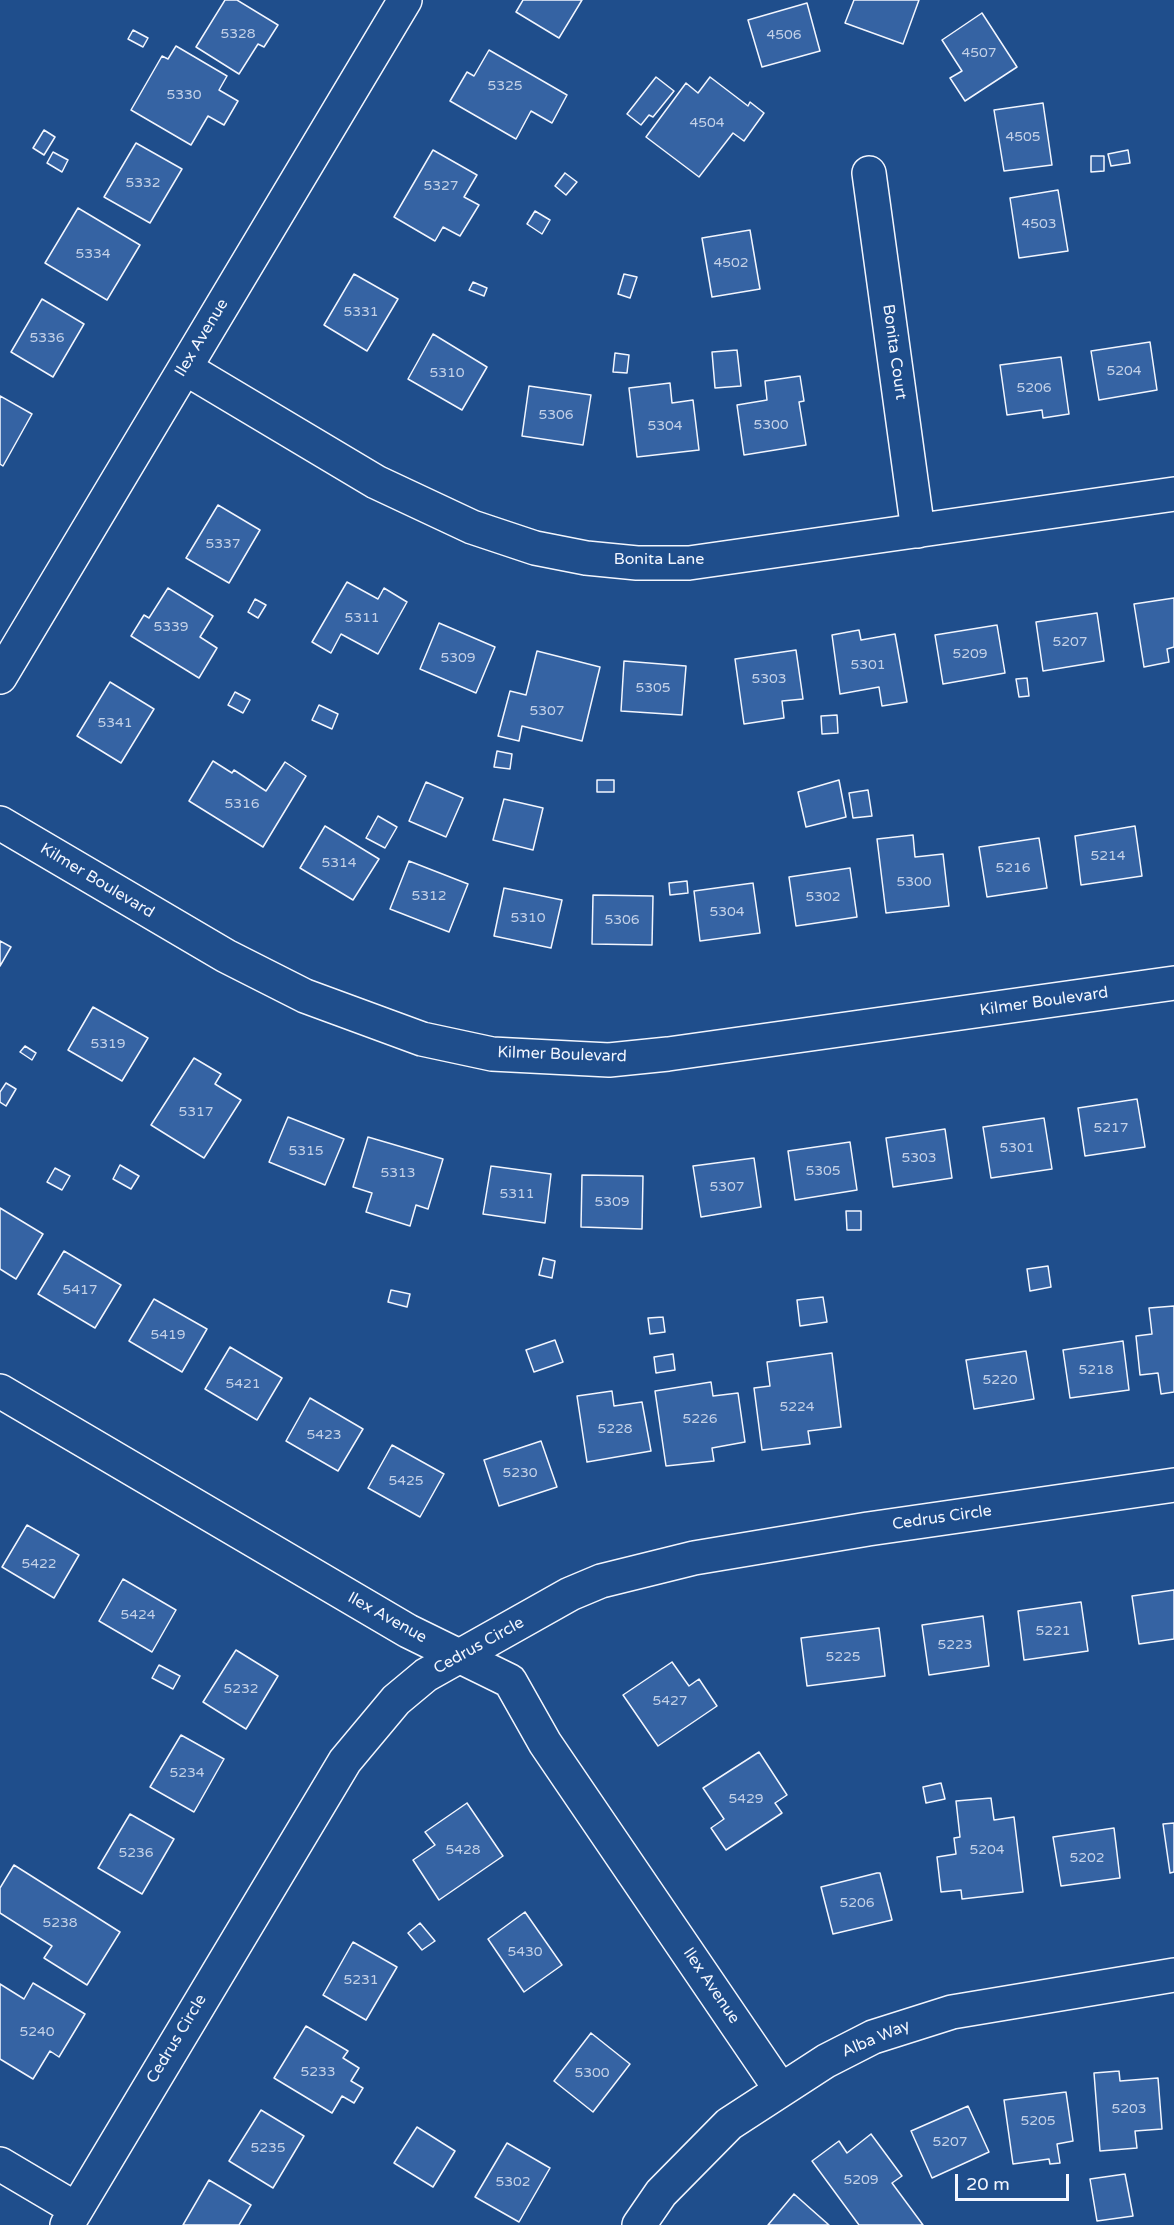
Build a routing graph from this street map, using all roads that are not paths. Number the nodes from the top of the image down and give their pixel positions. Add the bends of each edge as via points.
1 (405, 0) edge
2 (869, 173) dead end
3 (185, 368) junction
4 (1174, 494) edge
5 (918, 531) junction
6 (0, 677) edge
7 (0, 823) edge
8 (1174, 983) edge
9 (0, 1390) edge
10 (1174, 1485) edge
11 (461, 1656) junction
12 (1174, 1975) edge
13 (781, 2090) junction
14 (0, 2164) edge
15 (71, 2217) edge
16 (639, 2225) edge

1 - 3 street, Ilex Avenue
2 - 5 street, Bonita Court
3 - 5 street, Bonita Lane via 376,482 472,527 535,548 637,563 689,563
3 - 6 street, Ilex Avenue
4 - 5 street, Bonita Lane
7 - 8 street, Kilmer Boulevard via 225,956 305,996 422,1038 492,1054 609,1060 668,1054
9 - 11 street, Ilex Avenue via 408,1631
10 - 11 street, Cedrus Circle via 868,1529 682,1561 601,1581 570,1594
11 - 13 street, Ilex Avenue via 510,1681 545,1743
11 - 15 street, Cedrus Circle via 426,1675 396,1701 345,1761
12 - 13 street, Alba Way via 963,2010 913,2023 873,2037
13 - 16 street, Alba Way via 729,2124 661,2193
14 - 15 street

